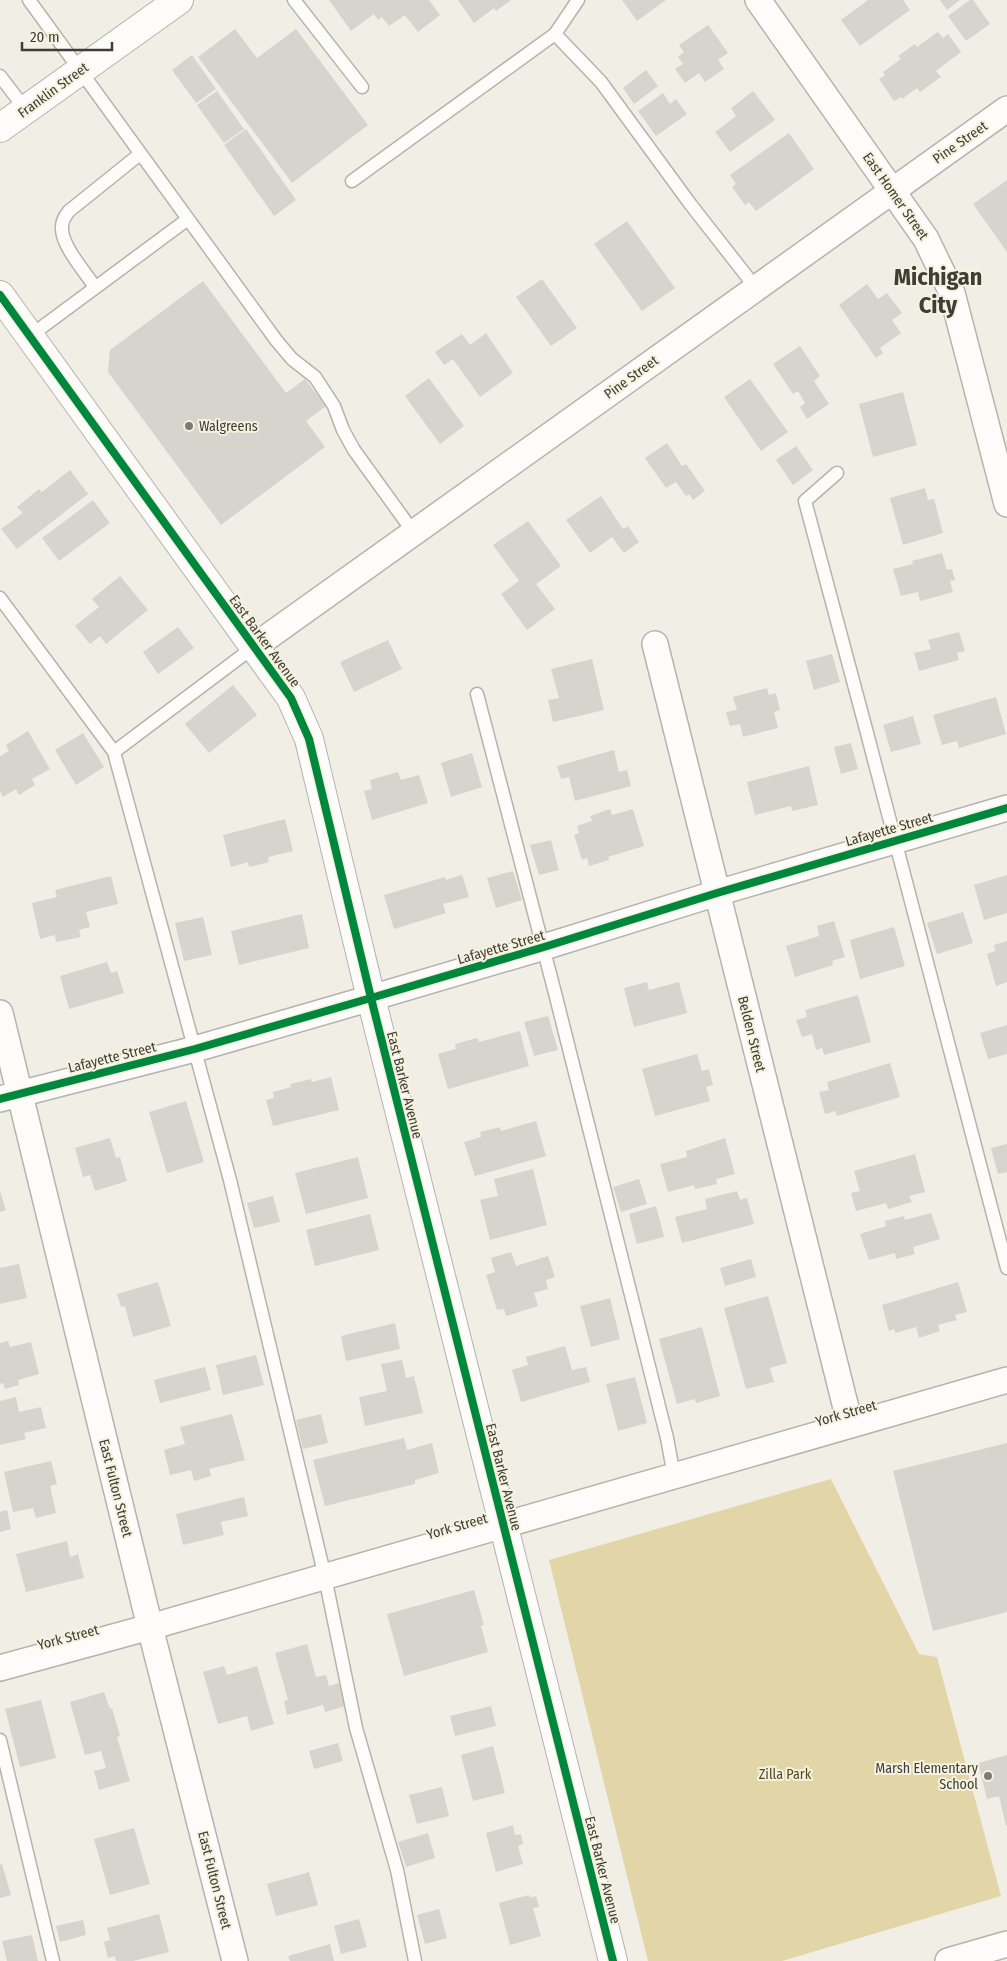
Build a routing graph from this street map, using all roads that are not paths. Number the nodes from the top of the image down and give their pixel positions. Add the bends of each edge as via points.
1 (29, 0) edge
2 (179, 0) edge
3 (294, 0) edge
4 (578, 0) edge
5 (758, 0) edge
6 (554, 34) junction
7 (79, 71) junction
8 (0, 76) edge
9 (362, 87) dead end
10 (1007, 109) edge
11 (26, 110) junction
12 (0, 128) edge
13 (140, 154) junction
14 (352, 181) dead end
15 (893, 190) junction
16 (188, 219) junction
17 (95, 287) junction
18 (756, 288) junction
19 (0, 295) edge
20 (30, 336) junction
21 (837, 473) dead end
22 (1007, 504) edge
23 (414, 532) junction
24 (0, 598) edge
25 (656, 644) dead end
26 (254, 646) junction
27 (477, 694) dead end
28 (114, 752) junction
29 (1007, 808) edge
30 (896, 840) junction
31 (717, 893) junction
32 (544, 947) junction
33 (371, 998) junction
34 (0, 1013) edge
35 (195, 1049) junction
36 (10, 1096) edge
37 (1007, 1268) edge
38 (1007, 1380) edge
39 (850, 1424) junction
40 (674, 1476) junction
41 (504, 1526) junction
42 (325, 1577) junction
43 (150, 1627) junction
44 (0, 1668) edge
45 (0, 1740) edge
46 (996, 1952) edge
47 (53, 1961) edge
48 (235, 1961) edge
49 (415, 1961) edge
50 (613, 1961) edge
51 (948, 1961) edge

1 - 7 lane
2 - 7 street, Franklin Street
3 - 9 lane
4 - 6 lane
5 - 15 street, East Homer Street
6 - 14 lane
6 - 18 lane via 601,82
7 - 11 street, Franklin Street
7 - 13 lane
8 - 11 lane
10 - 15 street, Pine Street
11 - 12 street, Franklin Street
13 - 16 lane
13 - 17 lane via 69,211 63,220 65,243
15 - 18 street, Pine Street
15 - 22 street, East Homer Street via 926,239 952,293
16 - 17 lane
16 - 23 lane via 276,340 292,359 315,377 334,406 354,450
17 - 20 lane
18 - 23 street, Pine Street
19 - 20 street, East Barker Avenue
20 - 26 street, East Barker Avenue
21 - 30 lane via 805,501
23 - 26 street, Pine Street
24 - 28 lane
25 - 31 street, Belden Street
26 - 28 lane
26 - 33 street, East Barker Avenue via 291,698 308,740
27 - 32 lane
28 - 35 lane
29 - 30 street, Lafayette Street
30 - 31 street, Lafayette Street
30 - 37 lane
31 - 32 street, Lafayette Street
31 - 39 street, Belden Street
32 - 33 street, Lafayette Street
32 - 40 lane via 665,1428
33 - 35 street, Lafayette Street
33 - 41 street, East Barker Avenue
34 - 36 street, East Fulton Street
35 - 36 street, Lafayette Street
35 - 42 lane via 230,1180
36 - 43 street, East Fulton Street
38 - 39 street, York Street
39 - 40 street, York Street
40 - 41 street, York Street
41 - 42 street, York Street
41 - 50 street, East Barker Avenue
42 - 43 street, York Street
42 - 49 lane via 356,1728 397,1870
43 - 44 street, York Street
43 - 48 street, East Fulton Street
45 - 47 lane
46 - 51 street

